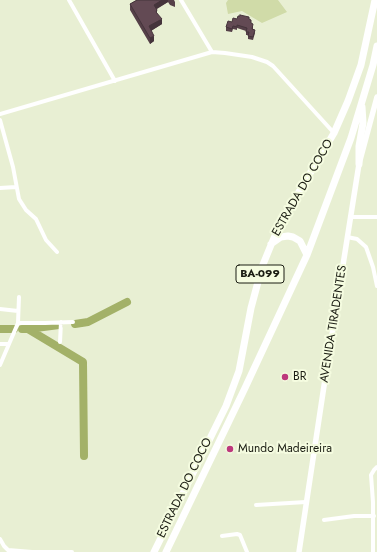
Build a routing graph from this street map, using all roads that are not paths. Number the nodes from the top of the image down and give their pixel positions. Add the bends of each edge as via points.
1 (70, 0) edge
2 (181, 0) edge
3 (375, 0) edge
4 (377, 46) edge
5 (212, 52) junction
6 (115, 81) junction
7 (377, 97) edge
8 (361, 105) junction
9 (0, 114) edge
10 (0, 120) edge
11 (334, 133) junction
12 (359, 164) junction
13 (16, 186) junction
14 (0, 188) edge
15 (350, 217) junction
16 (377, 217) edge
17 (347, 237) junction
18 (271, 245) junction
19 (57, 252) dead end
20 (307, 255) junction
21 (377, 286) edge
22 (20, 297) dead end
23 (0, 309) edge
24 (18, 311) junction
25 (62, 322) junction
26 (73, 322) dead end
27 (18, 323) junction
28 (60, 342) dead end
29 (0, 344) edge
30 (9, 344) junction
31 (0, 365) edge
32 (375, 468) edge
33 (375, 490) edge
34 (306, 502) junction
35 (256, 505) dead end
36 (374, 516) junction
37 (324, 520) dead end
38 (222, 536) dead end
39 (0, 539) edge
40 (32, 552) edge
41 (72, 552) edge
42 (154, 552) edge
43 (166, 552) edge
44 (247, 552) edge
45 (300, 552) edge
46 (373, 552) edge

1 - 6 street
2 - 5 street
3 - 11 highway, ESTRADA DO COCO / BA-099 via 361,65
4 - 8 highway, ESTRADA DO COCO / BA-099
5 - 6 street
5 - 11 street via 238,54 267,62
6 - 9 street
7 - 12 street, AVENIDA TIRADENTES
8 - 12 highway via 363,123
8 - 20 highway, ESTRADA DO COCO / BA-099
10 - 13 street
11 - 18 highway, ESTRADA DO COCO / BA-099 via 281,222
12 - 15 street, AVENIDA TIRADENTES
13 - 14 street
13 - 19 street via 22,205 36,219 46,240
15 - 16 street
15 - 17 street, AVENIDA TIRADENTES
17 - 21 street via 357,239 366,247 374,267
17 - 34 street, AVENIDA TIRADENTES
18 - 20 highway via 281,237 293,237 300,242
18 - 42 highway, ESTRADA DO COCO / BA-099 via 251,308 239,371 226,406
20 - 43 highway, ESTRADA DO COCO / BA-099
22 - 24 street
23 - 24 street
24 - 27 street
25 - 26 street
25 - 27 street
25 - 28 street
27 - 30 street
29 - 30 street
30 - 31 street
32 - 33 street via 371,475
33 - 36 street
34 - 35 street
34 - 45 street, AVENIDA TIRADENTES
36 - 37 street
36 - 46 street
38 - 44 street via 240,535
39 - 40 street via 8,550
40 - 41 street

